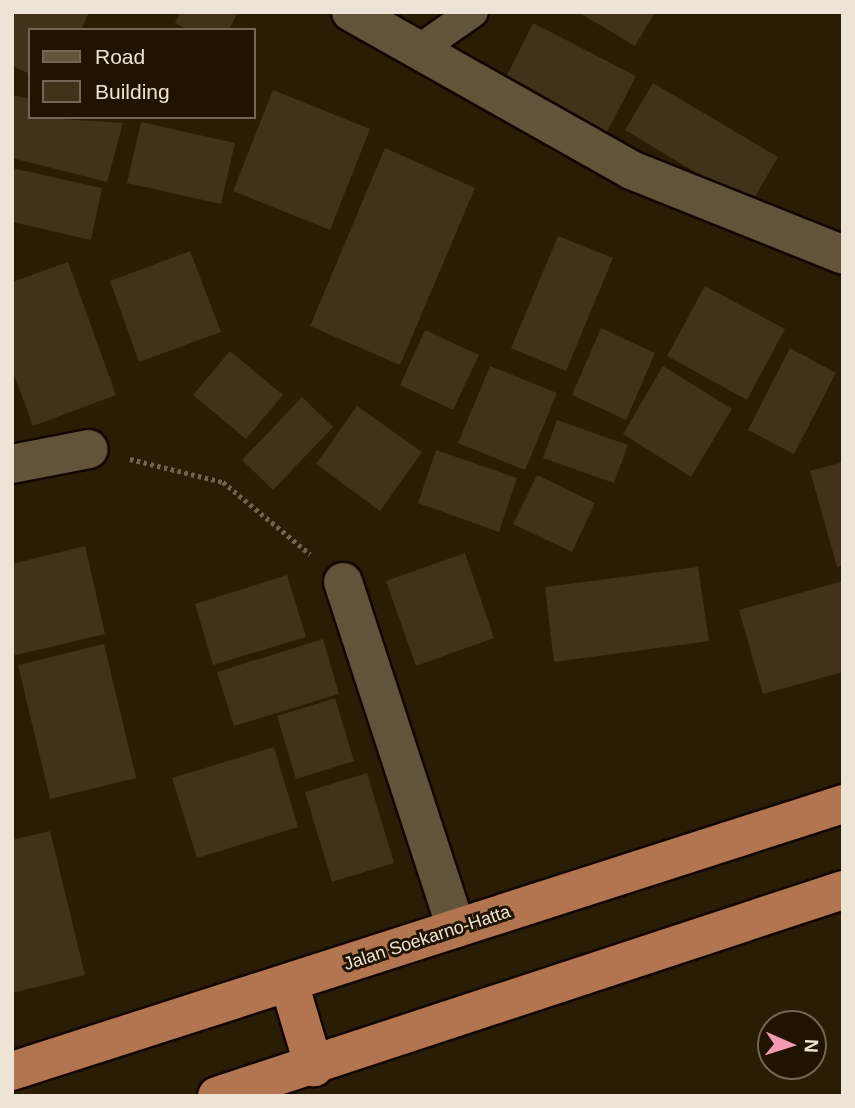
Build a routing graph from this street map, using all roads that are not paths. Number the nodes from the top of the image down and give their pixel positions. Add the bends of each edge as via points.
1 (351, 12) edge
2 (473, 12) edge
3 (417, 51) junction
4 (843, 255) edge
5 (89, 449) road end
6 (12, 464) edge
7 (343, 582) road end
8 (843, 804) edge
9 (843, 890) edge
10 (456, 928) junction
11 (289, 984) junction
12 (314, 1067) junction
13 (12, 1072) edge
14 (262, 1089) edge
15 (217, 1096) edge

1 - 3 street
2 - 3 lane
3 - 4 street via 631,170
5 - 6 street
7 - 10 street
8 - 10 highway, Jalan Soekarno-Hatta
9 - 12 highway
10 - 11 highway, Jalan Soekarno-Hatta
11 - 12 highway
11 - 13 highway, Jalan Soekarno-Hatta
12 - 14 highway
14 - 15 highway

